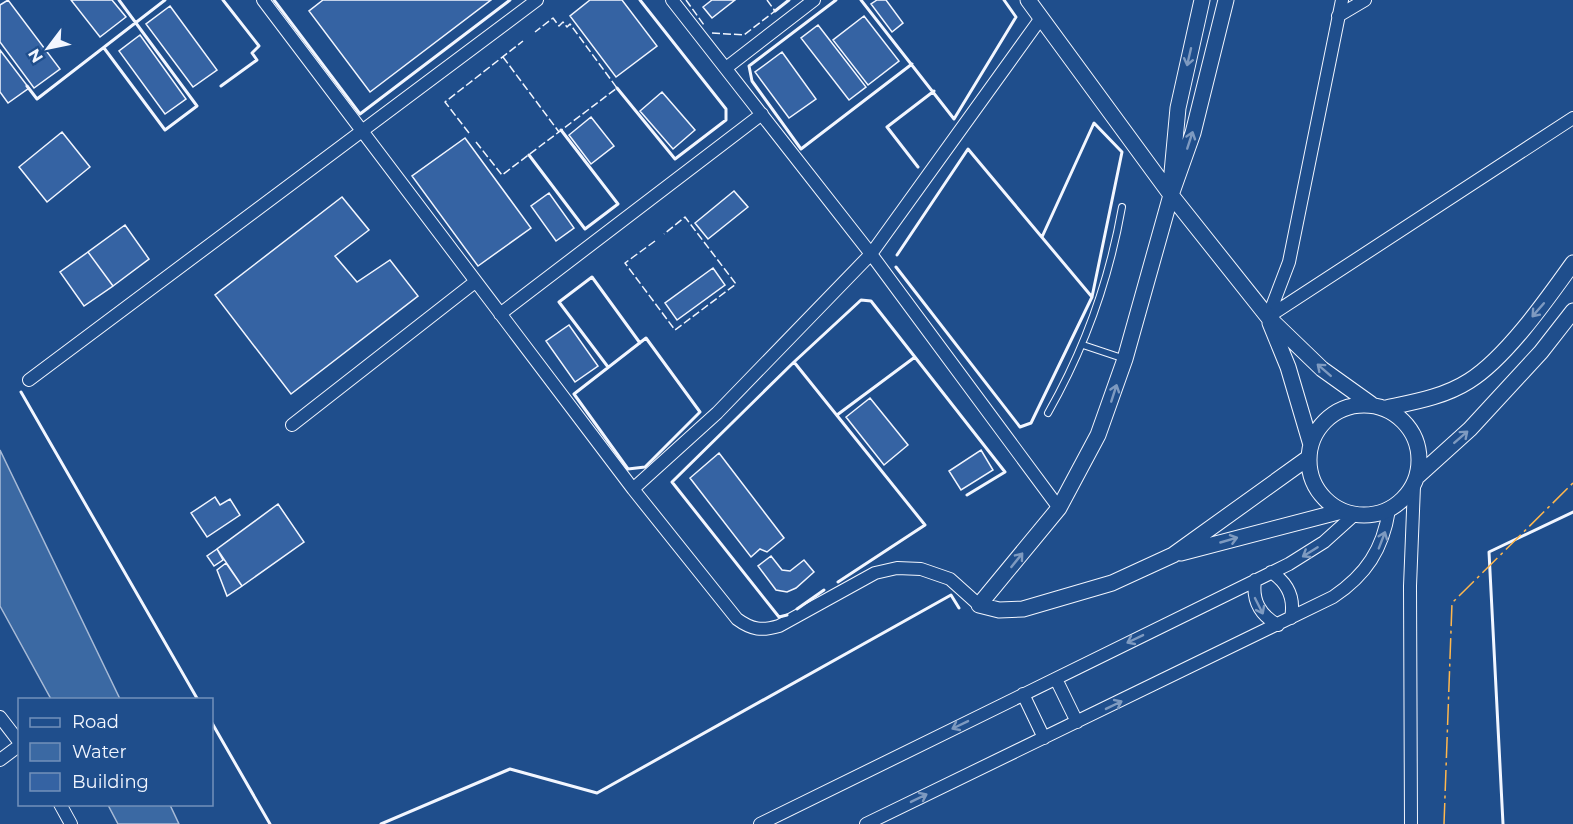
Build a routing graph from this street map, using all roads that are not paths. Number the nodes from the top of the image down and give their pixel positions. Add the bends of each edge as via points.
1 (263, 0) edge
2 (537, 0) edge
3 (672, 0) edge
4 (814, 0) edge
5 (1028, 0) edge
6 (1202, 0) edge
7 (1226, 0) edge
8 (1342, 0) edge
9 (1365, 0) edge
10 (1338, 16) junction
11 (1041, 18) junction
12 (726, 68) junction
13 (762, 114) junction
14 (1573, 118) edge
15 (362, 133) junction
16 (1171, 195) junction
17 (1122, 207) dead end
18 (871, 254) junction
19 (1573, 263) edge
20 (475, 282) junction
21 (1573, 311) edge
22 (500, 314) junction
23 (1268, 317) junction
24 (1083, 345) junction
25 (1125, 359) junction
26 (29, 380) dead end
27 (1379, 406) junction
28 (1048, 413) dead end
29 (292, 425) dead end
30 (1310, 451) junction
31 (1416, 481) junction
32 (633, 489) junction
33 (1059, 508) junction
34 (1389, 510) junction
35 (1348, 513) junction
36 (1173, 555) junction
37 (1271, 572) junction
38 (1255, 580) junction
39 (980, 605) junction
40 (1291, 618) junction
41 (1278, 625) junction
42 (1056, 679) junction
43 (1023, 694) junction
44 (0, 717) edge
45 (1077, 723) junction
46 (1044, 738) junction
47 (18, 741) edge
48 (18, 746) edge
49 (0, 760) edge
50 (61, 806) edge
51 (70, 824) edge
52 (760, 824) edge
53 (866, 824) edge
54 (1411, 824) edge

1 - 15 street
2 - 15 street
3 - 12 street
4 - 12 street
5 - 11 street
6 -> 16 street via 1178,108
16 -> 7 street via 1202,102
8 - 10 street
9 - 10 street
10 - 23 street via 1289,262
11 - 16 street
11 - 18 street
12 - 13 street
13 - 18 street
13 - 22 street
14 - 23 street
15 - 20 street
15 - 26 street
16 - 23 street
16 - 25 street
17 - 24 lane via 1108,273
18 - 32 street via 717,413
18 - 33 street
19 -> 27 street via 1506,348 1470,380 1443,394
20 - 22 street
20 - 29 street
31 -> 21 street via 1470,429
22 - 32 street
27 -> 23 street via 1322,369
23 - 30 street via 1288,367
24 - 25 lane
24 - 28 lane
33 -> 25 street via 1098,435
27 - 30 street via 1356,405 1327,418 1317,430
27 - 31 street via 1400,417 1414,436 1420,460
30 - 35 street via 1310,474 1317,489 1328,502
30 - 36 street
31 - 34 street via 1404,500
31 - 54 street via 1410,586
32 - 39 street via 737,620 747,627 763,631 779,626 875,573 897,568 921,569 950,579
39 -> 33 street
34 - 35 street via 1372,515
40 -> 34 street via 1333,597 1361,575 1380,545
36 -> 35 street
35 -> 37 street via 1307,554
36 - 39 street via 1112,583 1023,609 999,610
37 - 38 street
37 - 40 street via 1289,591
38 -> 41 street via 1258,607
38 -> 42 street
40 - 41 street
45 -> 41 street
42 - 43 street
42 - 45 street
43 - 46 street
43 -> 52 street
44 - 47 street
45 - 46 street
53 -> 46 street
48 - 49 street
50 - 51 street

